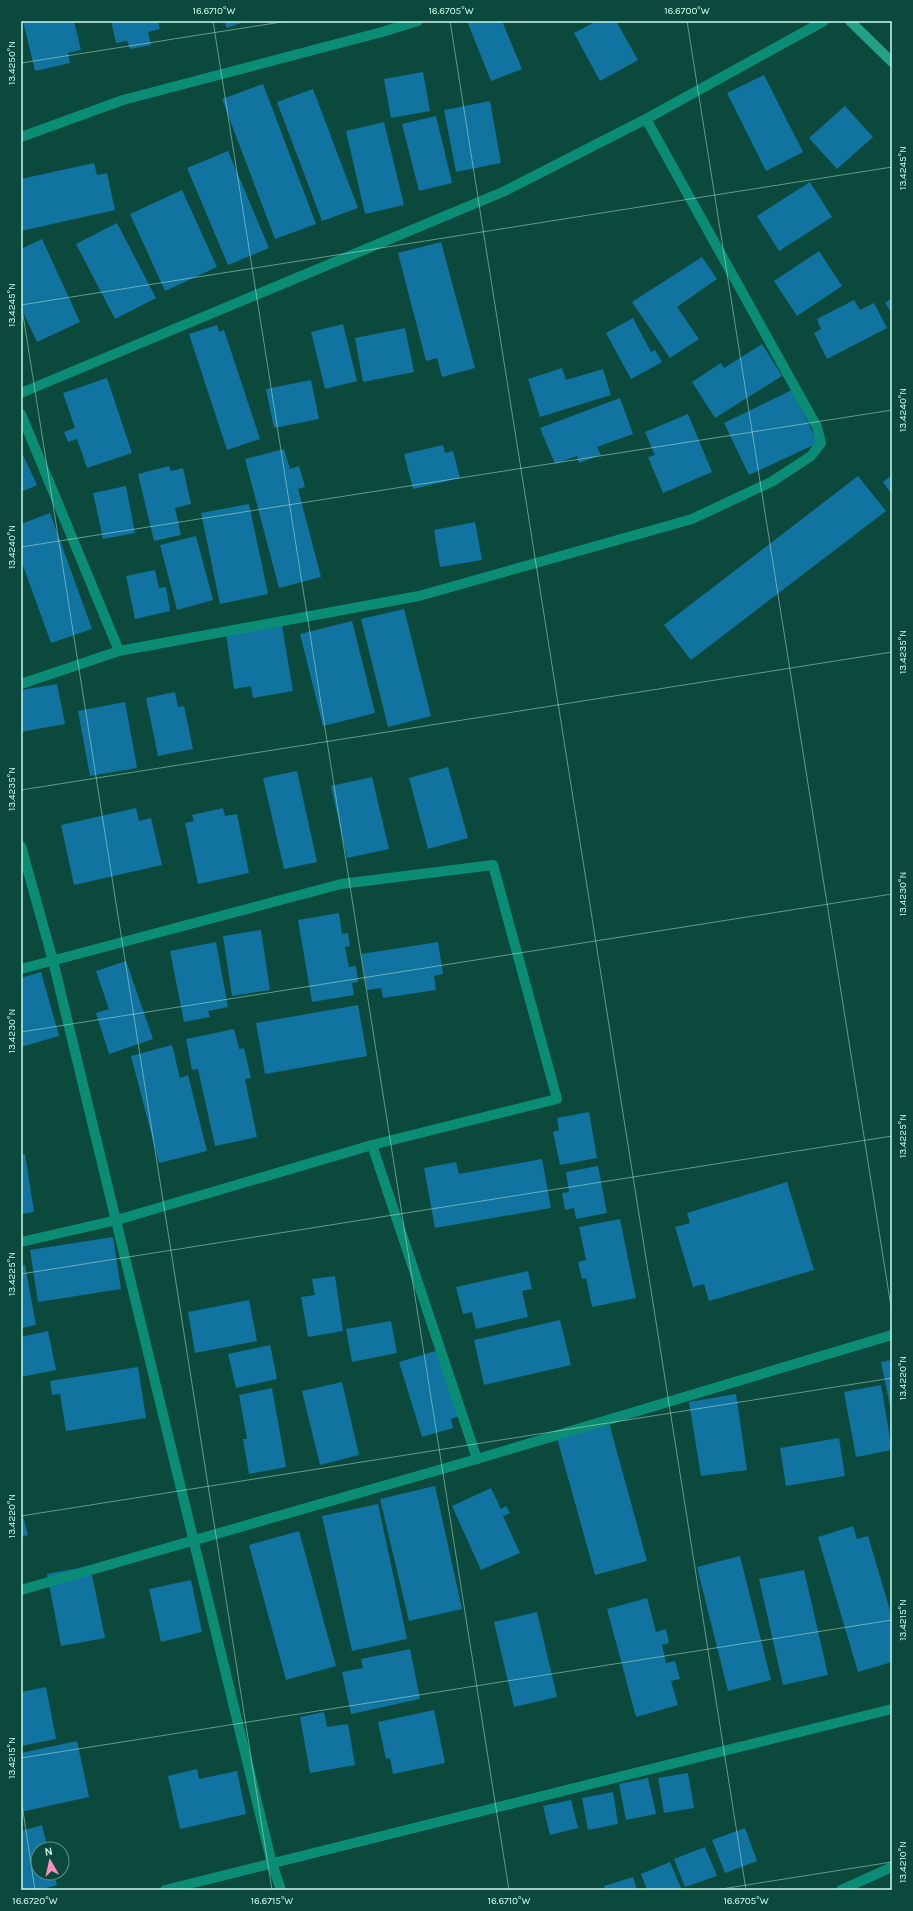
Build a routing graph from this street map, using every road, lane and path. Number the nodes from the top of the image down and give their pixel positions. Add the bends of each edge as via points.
1 (418, 21) edge
2 (824, 21) edge
3 (850, 21) edge
4 (892, 62) edge
5 (646, 119) junction
6 (21, 137) edge
7 (21, 393) edge
8 (21, 414) edge
9 (119, 651) junction
10 (21, 684) edge
11 (21, 846) edge
12 (53, 961) junction
13 (21, 969) edge
14 (372, 1145) junction
15 (117, 1220) junction
16 (21, 1242) edge
17 (892, 1336) edge
18 (477, 1459) junction
19 (194, 1539) junction
20 (21, 1590) edge
21 (892, 1709) edge
22 (272, 1864) junction
23 (892, 1867) edge
24 (165, 1890) edge
25 (281, 1890) edge
26 (841, 1890) edge

1 - 6 street via 123,100
2 - 5 street
3 - 4 street
5 - 7 street via 505,191
5 - 9 street via 816,427 821,443 811,456 773,481 692,519 419,596
8 - 9 street
9 - 10 street
11 - 12 street
12 - 13 street
12 - 14 street via 341,884 493,865 557,1099
12 - 15 street
14 - 15 street
14 - 18 street
15 - 16 street
15 - 19 street
17 - 18 street
18 - 19 street
19 - 20 street
19 - 22 street
21 - 22 street
22 - 24 street
22 - 25 street
23 - 26 street

